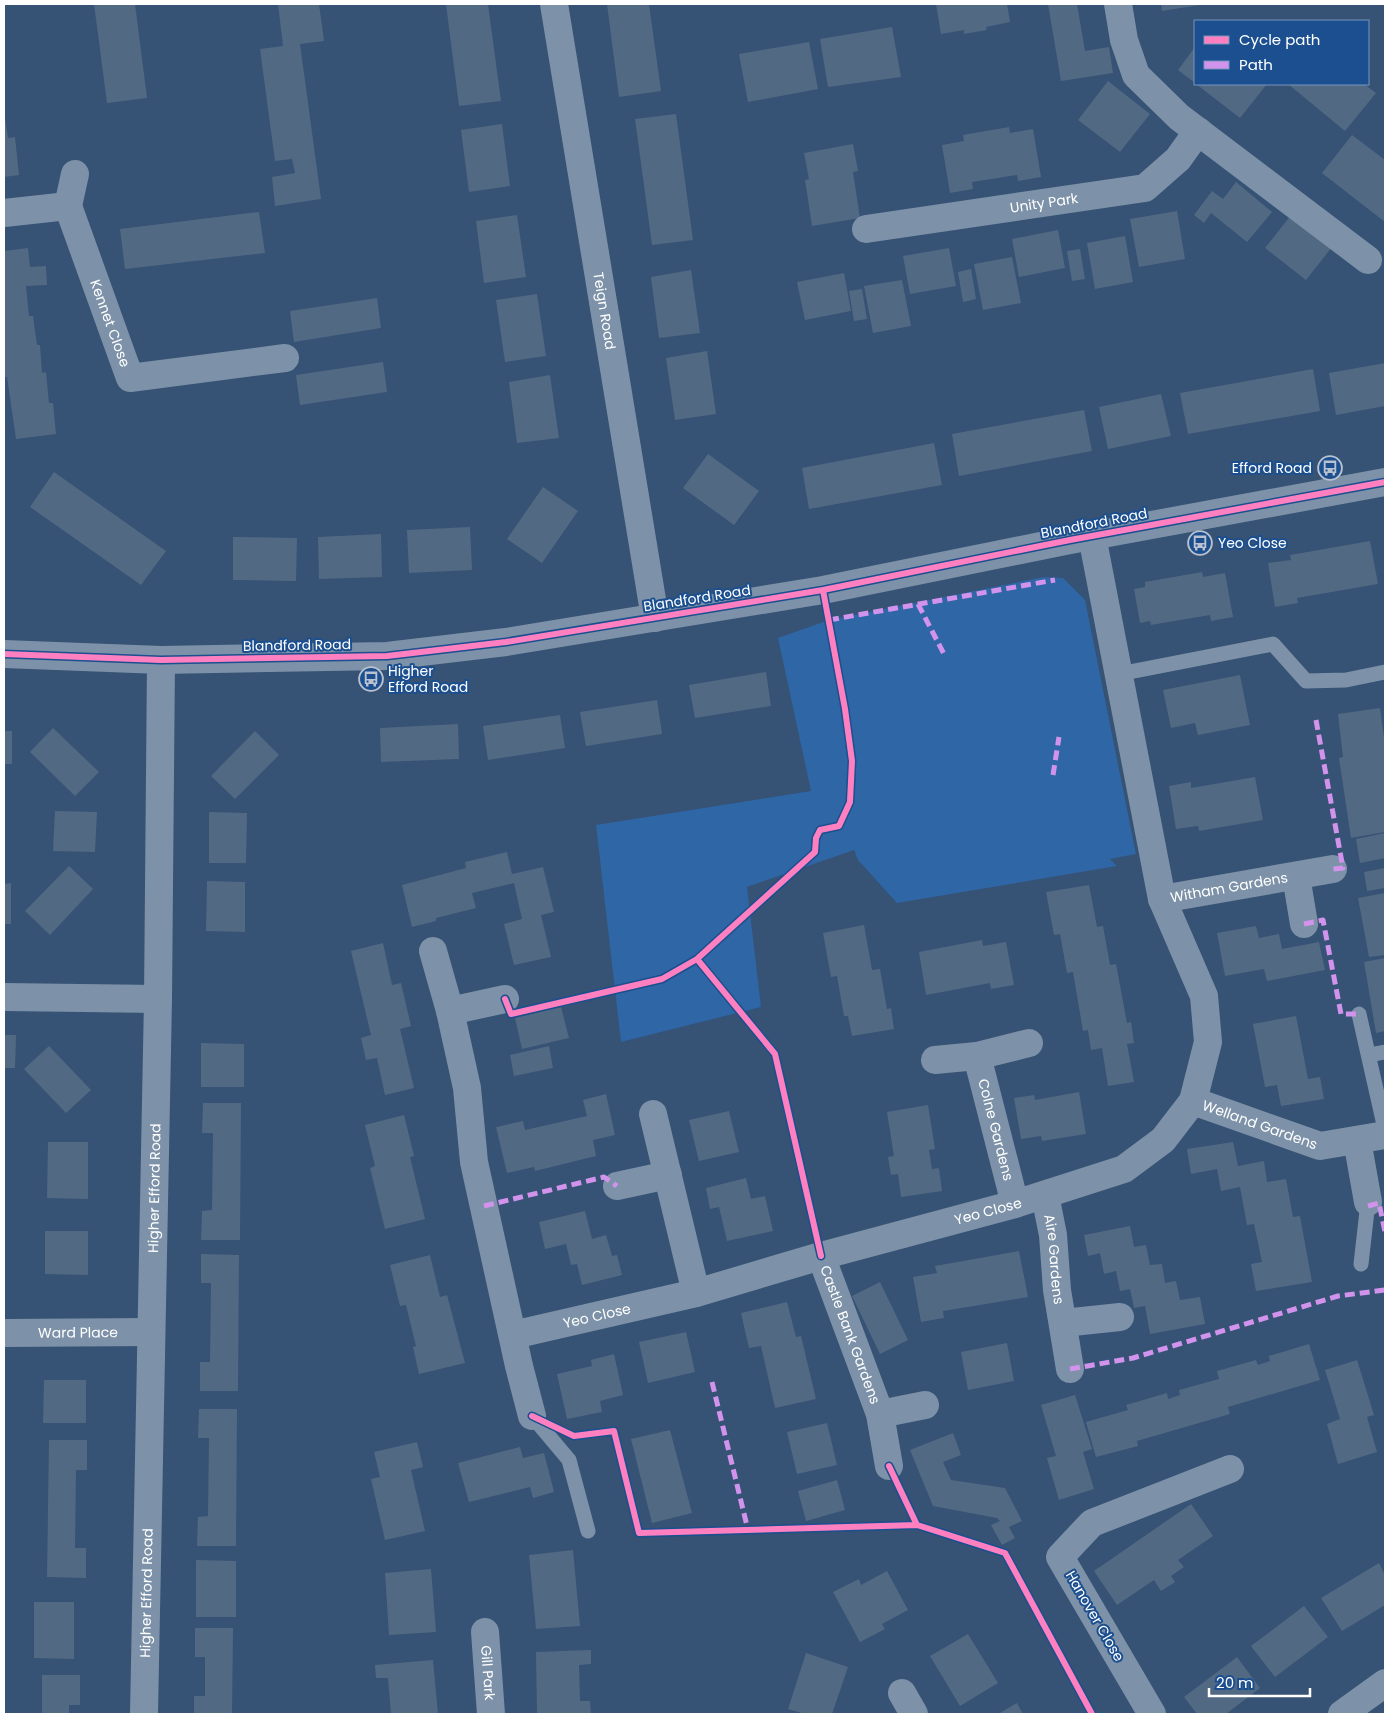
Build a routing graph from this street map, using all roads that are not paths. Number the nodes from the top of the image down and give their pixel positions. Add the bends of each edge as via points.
1 (554, 4) edge
2 (1118, 4) edge
3 (1198, 130) junction
4 (75, 174) dead end
5 (68, 206) junction
6 (4, 212) edge
7 (866, 229) dead end
8 (1368, 260) dead end
9 (286, 358) dead end
10 (1385, 482) edge
11 (1092, 536) junction
12 (655, 618) junction
13 (5, 648) edge
14 (161, 660) junction
15 (1385, 672) edge
16 (1119, 674) junction
17 (1333, 869) dead end
18 (1296, 876) junction
19 (1162, 899) junction
20 (1304, 924) dead end
21 (434, 951) dead end
22 (4, 997) edge
23 (158, 999) junction
24 (505, 999) dead end
25 (450, 1011) junction
26 (1359, 1014) dead end
27 (1029, 1043) dead end
28 (1385, 1052) edge
29 (1369, 1055) junction
30 (977, 1056) junction
31 (935, 1060) dead end
32 (1193, 1102) junction
33 (653, 1114) dead end
34 (1385, 1129) edge
35 (1385, 1135) edge
36 (1357, 1140) junction
37 (668, 1175) junction
38 (617, 1186) dead end
39 (1045, 1195) junction
40 (1368, 1202) joint
41 (1015, 1204) junction
42 (821, 1256) junction
43 (1361, 1264) dead end
44 (696, 1293) junction
45 (1120, 1317) dead end
46 (1062, 1323) junction
47 (152, 1332) junction
48 (4, 1333) edge
49 (513, 1335) junction
50 (1070, 1369) dead end
51 (925, 1405) dead end
52 (880, 1414) junction
53 (532, 1416) joint
54 (889, 1466) dead end
55 (1230, 1469) dead end
56 (588, 1531) dead end
57 (485, 1632) dead end
58 (1385, 1683) edge
59 (144, 1714) edge
60 (491, 1714) edge
61 (1152, 1714) edge
62 (1342, 1714) edge

1 - 12 street, Teign Road
2 - 3 street via 1124,40 1136,75 1179,117
3 - 7 street, Unity Park via 1178,159 1144,188
3 - 8 street
4 - 5 street
5 - 6 street
5 - 9 street, Kennet Close via 130,378
10 - 11 street, Blandford Road
11 - 12 street, Blandford Road via 824,590
11 - 16 street, Yeo Close
12 - 14 street, Blandford Road via 506,642 387,656
13 - 14 street, Blandford Road
14 - 23 street, Higher Efford Road
15 - 16 lane via 1346,680 1306,681 1273,644
16 - 19 street, Yeo Close
17 - 18 street, Witham Gardens
18 - 19 street, Witham Gardens
18 - 20 street, Witham Gardens
19 - 32 street, Yeo Close via 1204,996 1208,1042
21 - 25 street
22 - 23 street
23 - 47 street, Higher Efford Road
24 - 25 street
25 - 49 street via 467,1088 474,1162
26 - 29 lane
27 - 30 street
28 - 29 lane
29 - 34 lane
30 - 31 street
30 - 41 street, Colne Gardens
32 - 36 street, Welland Gardens via 1320,1146
32 - 39 street, Yeo Close via 1163,1140 1124,1169
33 - 37 street
35 - 36 street, Welland Gardens
36 - 40 street
37 - 38 street
37 - 44 street
39 - 41 street, Yeo Close
39 - 46 street, Aire Gardens via 1053,1235
40 - 43 lane
41 - 42 street, Yeo Close
42 - 44 street, Yeo Close
42 - 52 street, Castle Bank Gardens
44 - 49 street, Yeo Close
45 - 46 street, Aire Gardens
46 - 50 street, Aire Gardens
47 - 48 street, Ward Place
47 - 59 street, Higher Efford Road
49 - 53 street
51 - 52 street, Castle Bank Gardens
52 - 54 street, Castle Bank Gardens
53 - 56 lane via 569,1460
55 - 61 street, Hanover Close via 1092,1523 1060,1557
57 - 60 street, Gill Park
58 - 62 street

